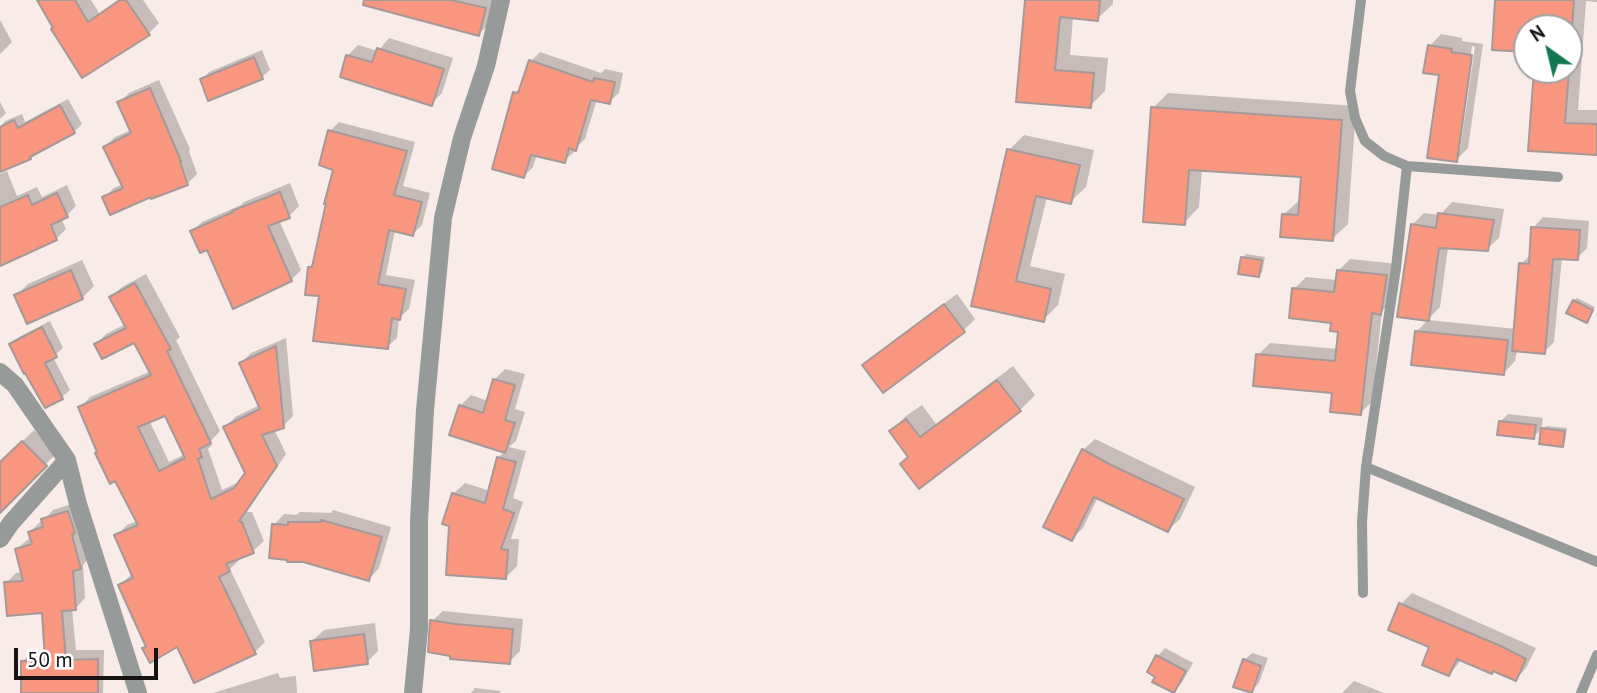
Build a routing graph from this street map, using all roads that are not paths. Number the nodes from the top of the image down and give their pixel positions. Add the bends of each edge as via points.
1 (501, 0) edge
2 (1360, 0) edge
3 (1407, 166) junction
4 (1558, 177) dead end
5 (0, 372) edge
6 (67, 460) junction
7 (1366, 467) junction
8 (0, 539) edge
9 (1597, 562) edge
10 (1363, 593) dead end
11 (1597, 654) edge
12 (138, 693) edge
13 (413, 693) edge
14 (1581, 693) edge

1 - 13 street via 443,218 425,410
2 - 3 lane via 1350,92 1355,118 1365,141
3 - 4 lane
3 - 7 lane
5 - 6 street via 15,385
6 - 8 street
6 - 12 street
7 - 9 lane
7 - 10 lane
11 - 14 lane

